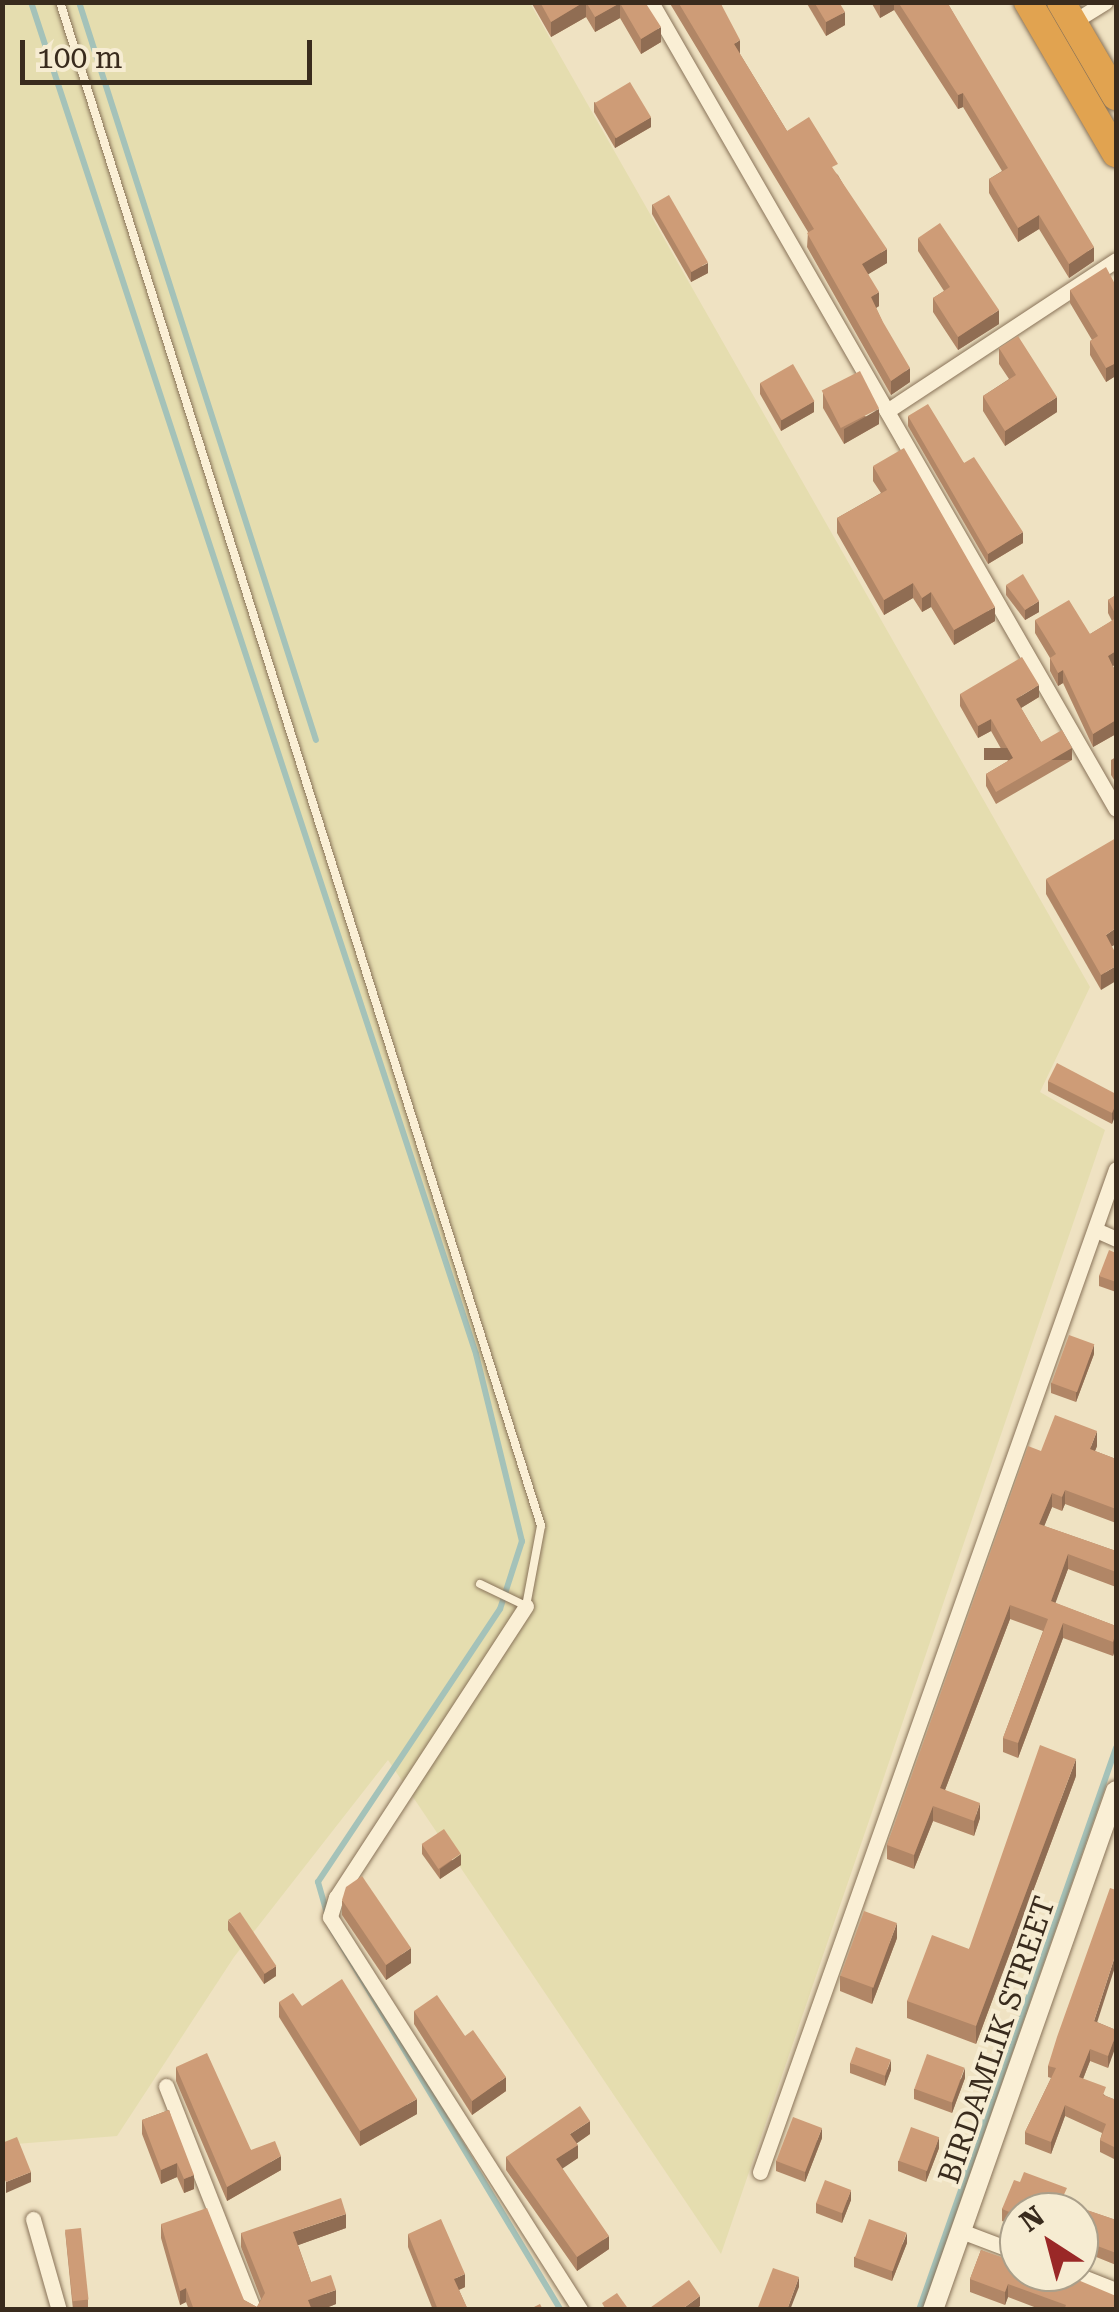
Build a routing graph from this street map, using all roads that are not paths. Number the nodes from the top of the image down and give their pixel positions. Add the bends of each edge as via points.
1 (60, 2) edge
2 (651, 2) edge
3 (1028, 2) edge
4 (1105, 2) edge
5 (1067, 12) edge
6 (1116, 96) edge
7 (1116, 152) edge
8 (1116, 260) edge
9 (887, 412) junction
10 (1116, 809) edge
11 (1116, 1169) edge
12 (1096, 1230) junction
13 (1116, 1239) edge
14 (480, 1584) dead end
15 (526, 1606) junction
16 (1116, 1792) edge
17 (166, 2086) dead end
18 (760, 2172) dead end
19 (33, 2220) dead end
20 (961, 2231) junction
21 (999, 2245) edge
22 (59, 2310) edge
23 (254, 2310) edge
24 (580, 2310) edge
25 (934, 2310) edge

1 - 15 lane via 536,1508 541,1526
2 - 9 street
3 - 7 highway
4 - 5 street
5 - 6 highway
8 - 9 street
9 - 10 street
11 - 12 street
12 - 13 street
12 - 18 street
14 - 15 lane
15 - 24 street via 330,1917
16 - 20 street, BIRDAMLIK STREET
17 - 23 street
19 - 22 street
20 - 21 street
20 - 25 street, BIRDAMLIK STREET

